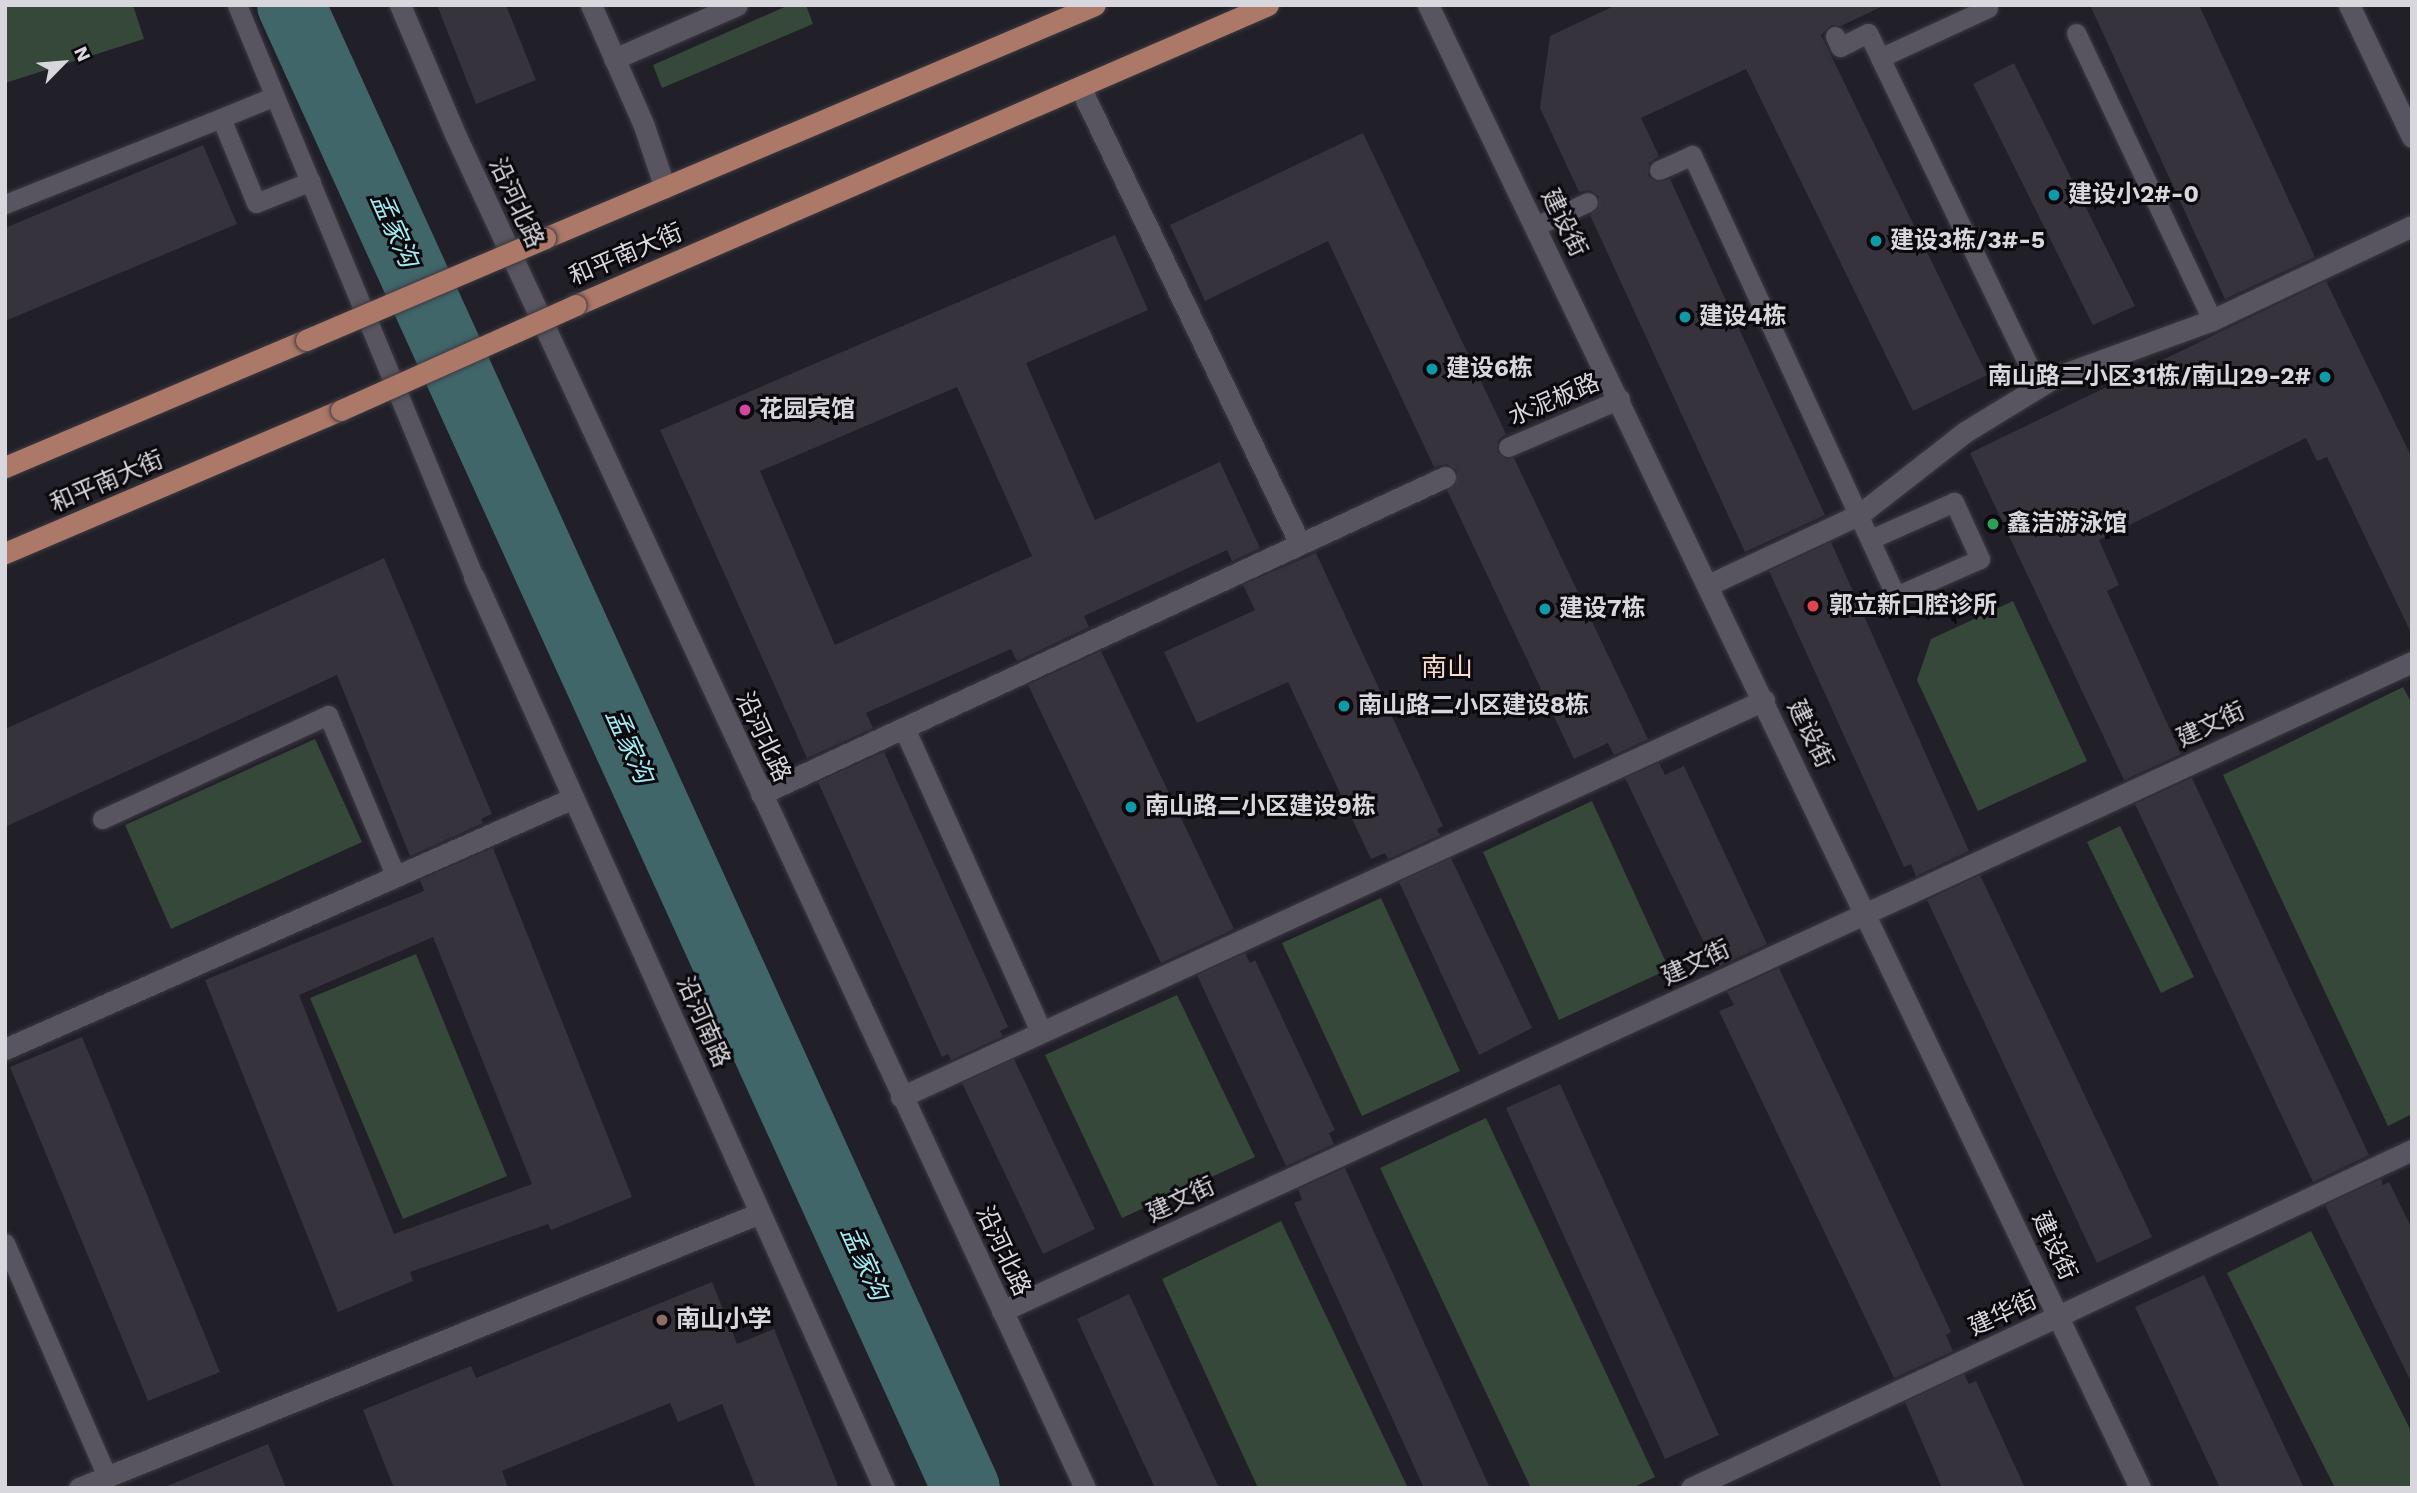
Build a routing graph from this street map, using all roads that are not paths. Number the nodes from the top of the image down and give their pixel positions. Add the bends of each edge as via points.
1 (237, 5) edge
2 (400, 5) edge
3 (591, 5) edge
4 (737, 5) edge
5 (1096, 5) edge
6 (1268, 5) edge
7 (1428, 5) edge
8 (2349, 5) edge
9 (1987, 8) dead end
10 (2076, 33) dead end
11 (1835, 36) dead end
12 (1880, 58) junction
13 (614, 59) junction
14 (1080, 87) junction
15 (275, 96) junction
16 (221, 118) junction
17 (2412, 137) edge
18 (1659, 170) dead end
19 (311, 181) junction
20 (665, 188) junction
21 (1588, 202) dead end
22 (5, 204) edge
23 (1536, 226) junction
24 (2412, 226) edge
25 (2212, 320) junction
26 (2039, 387) junction
27 (1620, 399) junction
28 (1508, 447) dead end
29 (5, 467) edge
30 (1445, 477) dead end
31 (1860, 514) junction
32 (1871, 539) junction
33 (1300, 544) junction
34 (5, 553) edge
35 (474, 577) joint
36 (1708, 585) junction
37 (2412, 662) edge
38 (1764, 700) junction
39 (904, 728) junction
40 (761, 794) junction
41 (573, 798) junction
42 (102, 819) dead end
43 (396, 877) junction
44 (1866, 913) junction
45 (1041, 1032) junction
46 (5, 1049) edge
47 (901, 1097) junction
48 (2412, 1150) edge
49 (760, 1213) junction
50 (5, 1243) edge
51 (1002, 1311) junction
52 (2059, 1317) junction
53 (107, 1476) junction
54 (79, 1488) edge
55 (884, 1488) edge
56 (1085, 1488) edge
57 (1691, 1488) edge
58 (2140, 1488) edge

1 - 15 lane
2 - 40 street, 沿河北路
3 - 13 street
4 - 13 street
5 - 20 main road, 和平南大街
6 - 14 main road, 和平南大街
7 - 23 street, 建设街
8 - 17 street
9 - 12 lane
10 - 25 lane
11 - 12 lane via 1840,47 1868,33
12 - 26 lane
13 - 20 street
14 - 33 street
14 - 34 main road, 和平南大街, bridge
15 - 16 lane
15 - 19 lane
16 - 19 lane via 256,203
16 - 22 lane
18 - 31 lane via 1692,155
19 - 35 lane
20 - 29 main road, 和平南大街, bridge
21 - 23 lane
23 - 27 street, 建设街
24 - 25 street
25 - 26 street
26 - 31 street via 1965,432
27 - 28 lane, 水泥板路
27 - 36 street, 建设街
30 - 33 street
31 - 32 lane
31 - 36 street
32 - 32 lane via 1896,596 1980,559 1954,502
33 - 39 street
35 - 41 street, 沿河南路
36 - 38 street, 建设街
37 - 44 street, 建文街
38 - 44 street, 建设街
38 - 45 street
39 - 40 street
39 - 45 street
40 - 47 street, 沿河北路
41 - 43 street
41 - 49 street, 沿河南路
42 - 43 lane via 328,715
43 - 46 street
44 - 51 street, 建文街
44 - 52 street, 建设街
45 - 47 street
47 - 51 street, 沿河北路
48 - 52 street, 建华街
49 - 53 street
49 - 55 street, 沿河南路
50 - 53 lane
51 - 56 street, 沿河北路
52 - 57 street, 建华街
52 - 58 street, 建设街
53 - 54 street

